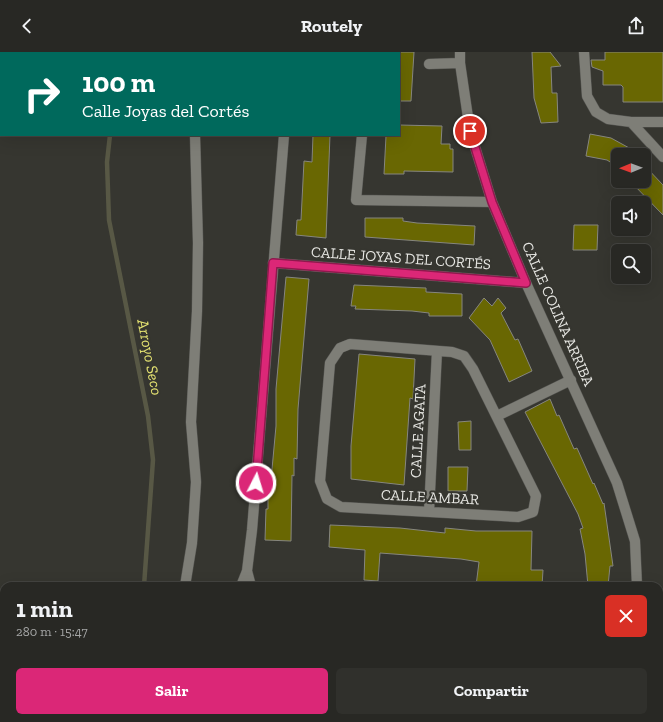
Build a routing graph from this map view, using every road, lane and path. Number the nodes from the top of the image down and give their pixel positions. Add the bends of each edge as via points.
1 (460, 52) edge
2 (584, 52) edge
3 (460, 63) junction
4 (429, 64) dead end
5 (632, 122) junction
6 (663, 122) edge
7 (195, 136) edge
8 (284, 136) edge
9 (362, 136) edge
10 (663, 157) edge
11 (492, 202) junction
12 (273, 263) junction
13 (526, 283) junction
14 (438, 350) junction
15 (571, 380) junction
16 (496, 416) junction
17 (429, 512) junction
18 (246, 571) junction
19 (186, 582) edge
20 (242, 582) edge
21 (250, 582) edge
22 (637, 582) edge

1 - 3 street, CALLE COLINA ARRIBA
2 - 5 street via 587,96 596,112 608,119
3 - 4 street
3 - 11 street, CALLE COLINA ARRIBA via 470,131
5 - 6 street
5 - 10 street
7 - 19 street via 198,251 191,422 196,482 192,543
8 - 12 street
9 - 11 street via 356,200
11 - 13 street, CALLE COLINA ARRIBA
12 - 13 street, CALLE JOYAS DEL CORTÉS
12 - 18 street via 252,530
13 - 15 street, CALLE COLINA ARRIBA
14 - 16 street via 464,356
14 - 17 street, CALLE AGATA
14 - 17 street, CALLE AMBAR via 350,344 340,348 330,363 320,481 327,499 341,508
15 - 16 street
15 - 22 street, CALLE COLINA ARRIBA via 617,483 635,541
16 - 17 street, CALLE AMBAR via 536,496 533,512 518,517
18 - 20 street
18 - 21 street

